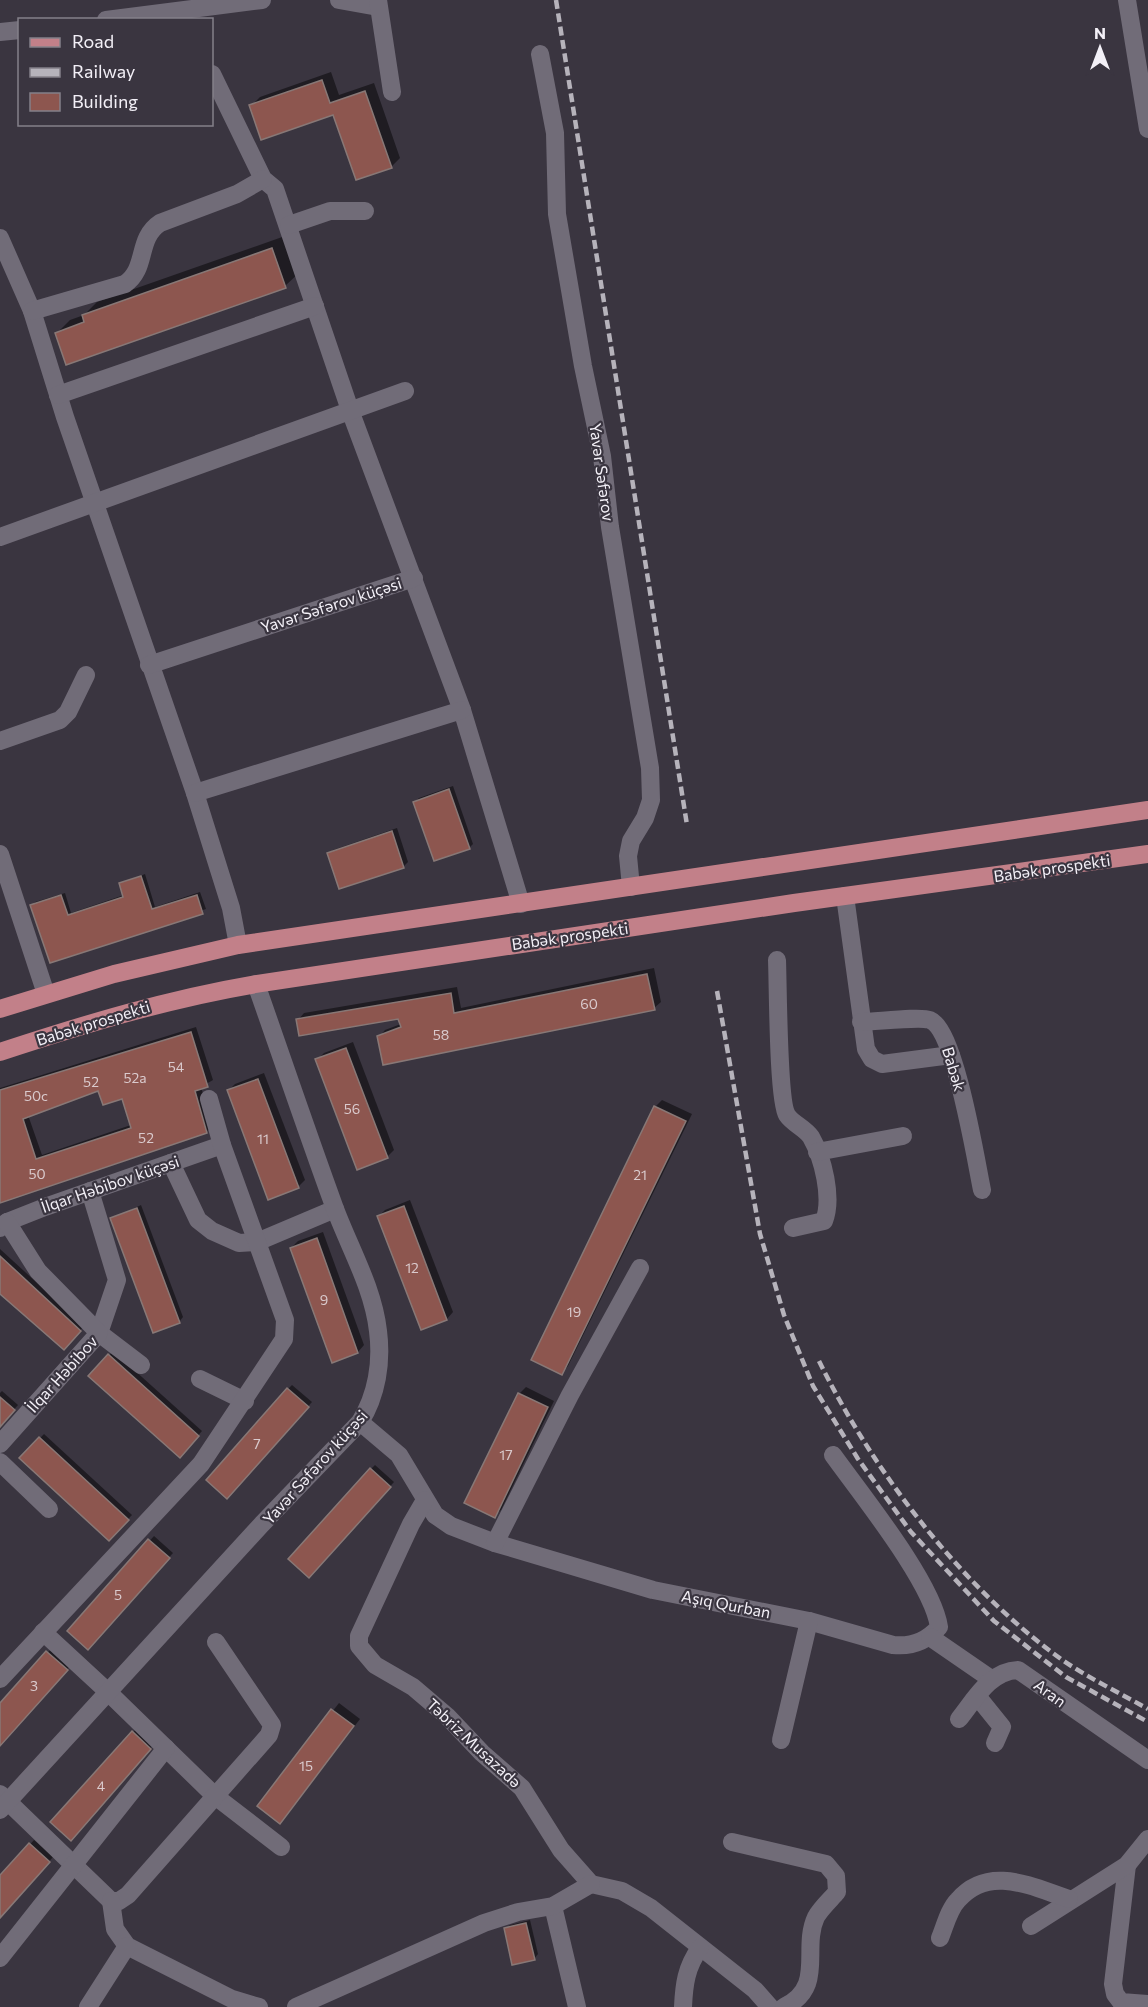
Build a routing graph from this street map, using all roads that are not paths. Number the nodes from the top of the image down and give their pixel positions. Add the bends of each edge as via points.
1 (262, 0) edge
2 (339, 0) edge
3 (1127, 0) edge
4 (378, 3) edge
5 (209, 9) edge
6 (125, 18) edge
7 (18, 30) edge
8 (0, 32) edge
9 (540, 54) dead end
10 (213, 76) edge
11 (392, 92) dead end
12 (1148, 129) edge
13 (263, 178) junction
14 (365, 211) dead end
15 (289, 225) junction
16 (0, 237) edge
17 (315, 306) junction
18 (32, 310) junction
19 (405, 391) dead end
20 (58, 395) junction
21 (351, 413) junction
22 (96, 504) junction
23 (0, 537) edge
24 (414, 578) junction
25 (149, 664) junction
26 (86, 675) dead end
27 (462, 710) junction
28 (0, 741) edge
29 (195, 793) junction
30 (1148, 810) edge
31 (0, 854) edge
32 (1148, 854) edge
33 (631, 887) junction
34 (845, 896) junction
35 (520, 904) junction
36 (238, 945) junction
37 (777, 960) dead end
38 (256, 984) junction
39 (46, 994) junction
40 (0, 1009) edge
41 (861, 1022) junction
42 (0, 1052) edge
43 (951, 1055) junction
44 (209, 1099) dead end
45 (903, 1136) dead end
46 (222, 1145) junction
47 (817, 1152) junction
48 (171, 1163) junction
49 (982, 1190) dead end
50 (90, 1191) junction
51 (335, 1209) junction
52 (4, 1225) edge
53 (794, 1228) dead end
54 (257, 1242) junction
55 (640, 1268) dead end
56 (99, 1333) junction
57 (141, 1365) dead end
58 (200, 1379) dead end
59 (245, 1401) junction
60 (360, 1422) junction
61 (0, 1443) edge
62 (833, 1455) dead end
63 (0, 1462) edge
64 (425, 1500) junction
65 (49, 1509) dead end
66 (495, 1543) junction
67 (809, 1621) junction
68 (43, 1632) junction
69 (930, 1637) junction
70 (216, 1642) dead end
71 (0, 1678) edge
72 (991, 1680) junction
73 (108, 1692) junction
74 (977, 1696) junction
75 (959, 1719) dead end
76 (781, 1740) dead end
77 (995, 1743) dead end
78 (166, 1748) junction
79 (1148, 1760) edge
80 (215, 1796) junction
81 (2, 1802) edge
82 (1148, 1839) edge
83 (732, 1842) dead end
84 (281, 1847) dead end
85 (1127, 1865) junction
86 (74, 1866) junction
87 (591, 1884) junction
88 (1069, 1899) junction
89 (111, 1901) junction
90 (553, 1906) junction
91 (1031, 1926) dead end
92 (940, 1938) dead end
93 (127, 1946) junction
94 (700, 1948) junction
95 (0, 1958) edge
96 (1148, 2004) edge
97 (88, 2007) edge
98 (259, 2007) edge
99 (296, 2007) edge
100 (577, 2007) edge
101 (682, 2007) edge
102 (770, 2007) edge
103 (784, 2007) edge

1 - 5 street
2 - 4 street
3 - 12 street
4 - 11 street
5 - 6 street
7 - 8 street
9 - 33 street, Yavər Səfərov via 555,133 557,214 602,456 650,768 651,800 628,856
10 - 13 street
13 - 15 street via 275,189
13 - 18 street via 237,194 149,230 143,242 140,269 125,284
14 - 15 street via 330,211
15 - 17 street
16 - 18 street
17 - 20 street
17 - 21 street
18 - 20 street
19 - 21 street
20 - 22 street
21 - 22 street
21 - 24 street
22 - 23 street
22 - 25 street
24 - 25 street, Yavər Səfərov küçəsi
24 - 27 street, Yavər Səfərov küçəsi
25 - 29 street
26 - 28 street via 60,720
27 - 29 street
27 - 35 street, Yavər Səfərov küçəsi
29 - 36 street via 231,908
30 - 33 main road
31 - 39 street
32 - 34 main road, Babək prospekti
33 - 35 main road
34 - 38 main road, Babək prospekti
34 - 41 street
35 - 36 main road
36 - 39 main road
37 - 47 street via 782,1090 787,1115 811,1138
38 - 42 main road, Babək prospekti via 124,1012
38 - 51 street, Yavər Səfərov küçəsi
39 - 40 main road
41 - 43 street, Babək via 928,1019 939,1026
41 - 43 street via 866,1049 872,1059 882,1064
43 - 49 street, Babək
44 - 46 street
45 - 47 street
46 - 48 street, İlqar Həbibov küçəsi
46 - 54 street
47 - 53 street via 828,1210 824,1221
48 - 50 street, İlqar Həbibov küçəsi
48 - 54 street via 198,1220 238,1243
50 - 52 street, İlqar Həbibov küçəsi
50 - 56 street via 117,1280
51 - 54 street
51 - 60 street, Yavər Səfərov küçəsi via 368,1291 378,1330 375,1389
52 - 56 street, İlqar Həbibov via 38,1271
54 - 59 street via 286,1331
55 - 66 street
56 - 57 street
56 - 61 street, İlqar Həbibov
58 - 59 street
59 - 68 street via 201,1464
60 - 64 street, Aşıq Qurban via 399,1455
60 - 73 street, Yavər Səfərov küçəsi
62 - 69 street via 887,1529 937,1610 939,1626
63 - 65 street
64 - 66 street, Aşıq Qurban via 435,1515 451,1526
64 - 87 street, Təbriz Musazadə via 359,1636 359,1646 375,1665 412,1687 447,1716 522,1788 561,1850
66 - 67 street, Aşıq Qurban via 653,1590
67 - 69 street, Aşıq Qurban via 906,1647
67 - 76 street
68 - 71 street
68 - 73 street
69 - 72 street
70 - 80 street via 272,1725 269,1735
72 - 74 street, Aran
72 - 79 street, Aran via 1006,1671 1018,1670
73 - 78 street
73 - 81 street, Yavər Səfərov küçəsi
74 - 75 street, Aran
74 - 77 street via 1002,1726
78 - 80 street
78 - 86 street
80 - 84 street
80 - 89 street via 128,1895
81 - 86 street, Yavər Səfərov küçəsi
82 - 85 street
83 - 103 street via 826,1864 836,1876 837,1892 813,1927 810,1976 804,1994
85 - 88 street
85 - 96 street via 1113,1984 1121,2002
86 - 89 street, Yavər Səfərov küçəsi
86 - 95 street
87 - 90 street
87 - 94 street via 622,1890
88 - 91 street
88 - 92 street via 1017,1881 996,1879 975,1886 957,1901
89 - 93 street via 115,1929
90 - 99 street via 484,1923
90 - 100 street
93 - 97 street
93 - 98 street via 232,1999
94 - 101 street via 684,1981
94 - 102 street

